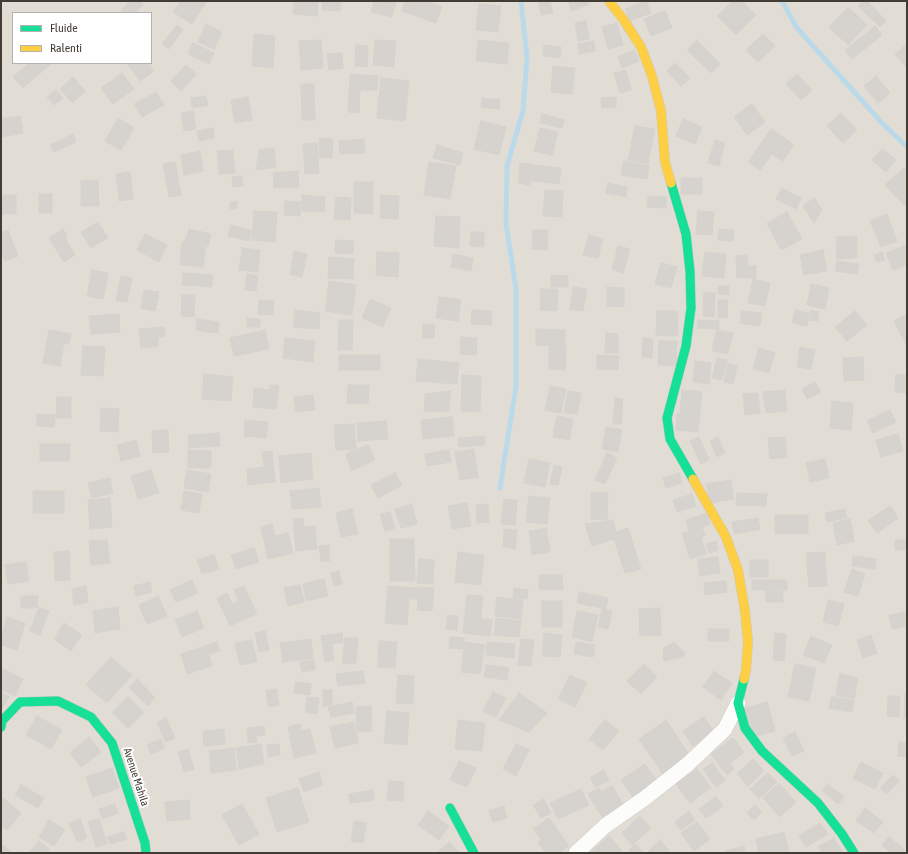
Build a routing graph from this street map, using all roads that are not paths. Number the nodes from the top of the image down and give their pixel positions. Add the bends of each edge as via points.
1 (609, 1) edge
2 (738, 703) junction
3 (1, 727) edge
4 (450, 808) dead end
5 (146, 853) edge
6 (474, 853) edge
7 (576, 853) edge
8 (854, 853) edge

1 - 2 street via 641,47 652,76 661,111 665,162 686,234 692,308 684,359 667,418 670,439 726,537 738,570 748,642 746,670
2 - 7 street via 725,729 688,764 605,826
2 - 8 street via 745,728 762,751 818,803
3 - 5 street, Avenue Mahila via 2,721 20,702 58,701 90,717 112,743
4 - 6 street

